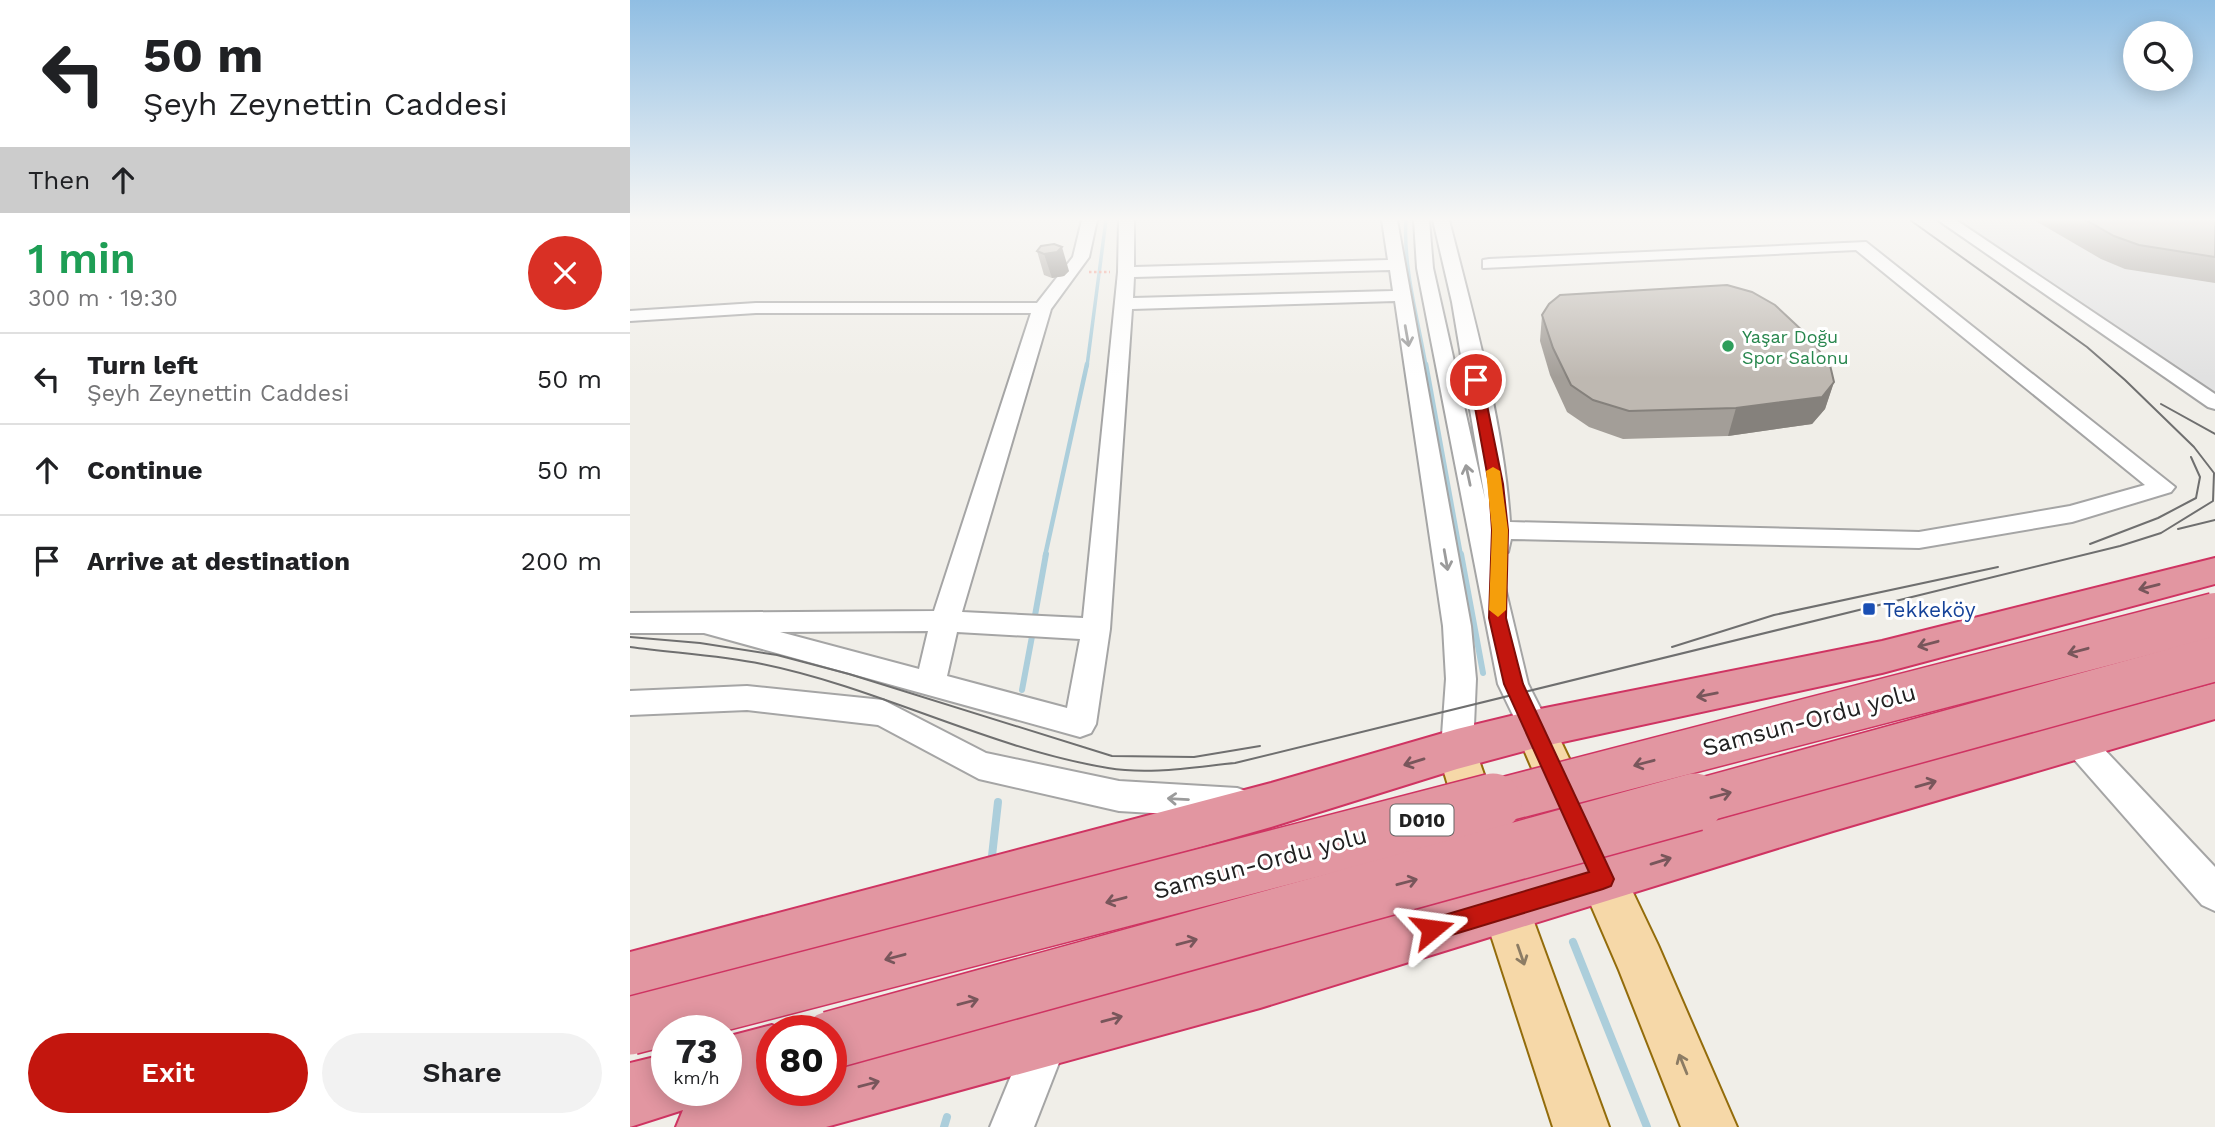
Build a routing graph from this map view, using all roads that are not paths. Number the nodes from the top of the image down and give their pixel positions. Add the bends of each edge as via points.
1 (1126, 272) edge
2 (1073, 273) edge
3 (1397, 273) edge
4 (1426, 273) edge
5 (1454, 273) edge
6 (1896, 273) edge
7 (2024, 273) edge
8 (2036, 273) edge
9 (1401, 296) junction
10 (1123, 304) junction
11 (1042, 308) junction
12 (630, 316) edge
13 (2215, 393) edge
14 (2215, 403) edge
15 (1500, 530) junction
16 (2215, 571) edge
17 (2215, 615) edge
18 (1497, 618) junction
19 (945, 621) junction
20 (630, 623) edge
21 (706, 623) junction
22 (1034, 625) joint
23 (1096, 629) junction
24 (2215, 659) edge
25 (1787, 678) junction
26 (930, 683) junction
27 (2215, 701) edge
28 (630, 703) edge
29 (1535, 729) junction
30 (2076, 740) junction
31 (1457, 749) junction
32 (1119, 796) junction
33 (1287, 800) junction
34 (1871, 800) junction
35 (1088, 855) junction
36 (1603, 879) junction
37 (2215, 893) edge
38 (1505, 908) junction
39 (1310, 964) junction
40 (630, 981) edge
41 (630, 1026) edge
42 (847, 1036) edge
43 (1048, 1036) junction
44 (651, 1089) edge
45 (630, 1095) edge
46 (822, 1112) edge
47 (708, 1127) edge
48 (1012, 1127) edge
49 (1581, 1127) edge
50 (1709, 1127) edge

1 - 10 street
2 - 11 street
3 - 9 street
18 -> 4 street
5 - 15 street via 1496,484
6 - 15 street via 2163,487 2072,514 1919,540
7 - 14 street
8 - 13 street
9 - 10 street
9 -> 31 street via 1457,626 1461,679
10 - 23 street
11 - 12 street via 757,308
11 - 19 street
15 - 18 street
16 -> 25 highway
17 -> 41 highway, Samsun-Ordu yolu / D010, bridge
18 - 29 street via 1513,684
19 - 21 street
19 - 22 street
19 - 26 street
20 - 21 street
21 - 26 street
22 - 23 street
23 - 26 street via 1080,724
42 -> 24 highway, bridge
25 -> 29 highway
25 - 34 highway via 1773,694 1770,716 1785,753 1823,784
27 - 30 highway
28 - 32 street via 747,698 883,713 979,765
29 - 31 highway
29 - 36 main road
34 -> 30 highway
30 - 37 street
31 -> 33 highway
31 - 38 main road
33 -> 32 street
32 - 35 street via 1125,821 1112,839
33 - 35 highway
33 - 39 highway via 1332,812 1352,840 1360,874 1347,923
36 -> 34 highway
35 - 40 highway
36 - 38 highway
50 -> 36 main road
38 - 39 highway
38 -> 49 main road
43 -> 39 highway
46 -> 43 highway
43 - 48 street
44 - 45 highway
46 - 47 highway

